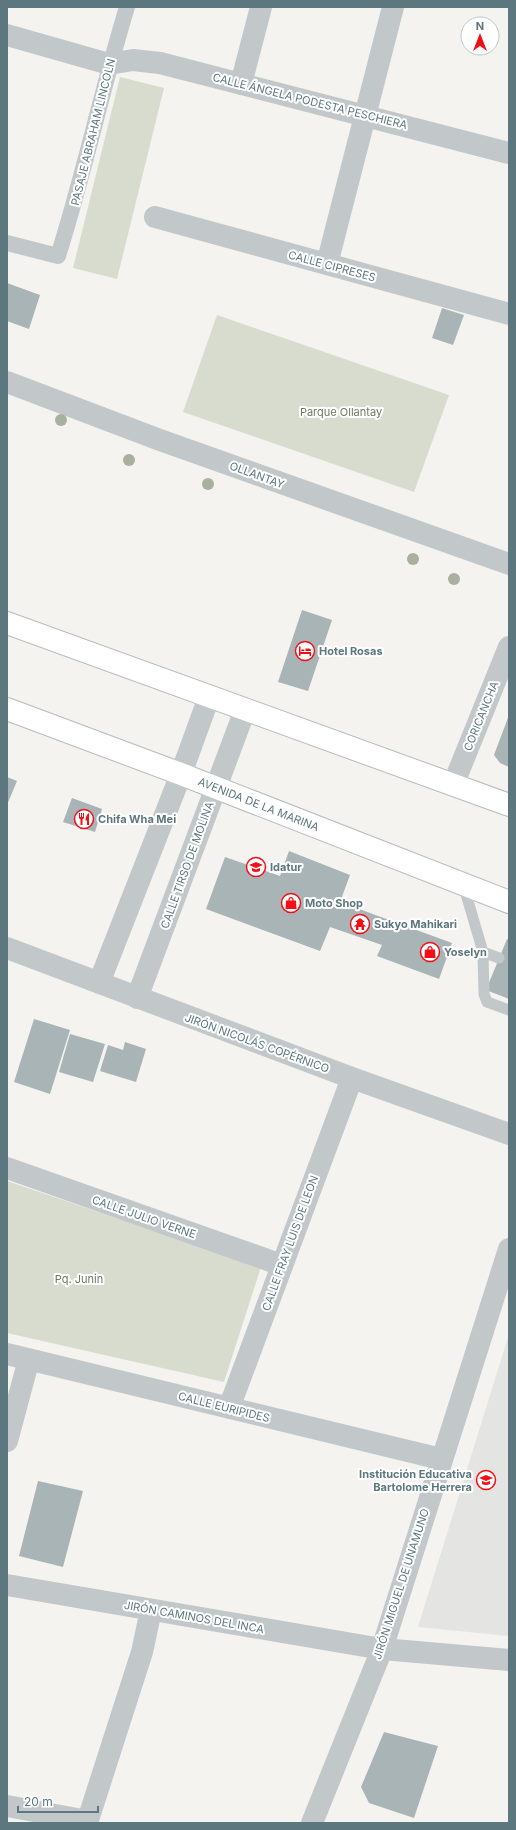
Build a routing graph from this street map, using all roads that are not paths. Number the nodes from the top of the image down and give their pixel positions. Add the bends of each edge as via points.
1 (127, 7) edge
2 (261, 7) edge
3 (393, 7) edge
4 (7, 35) edge
5 (109, 64) junction
6 (241, 84) junction
7 (365, 115) junction
8 (509, 152) edge
9 (155, 217) dead end
10 (7, 243) edge
11 (327, 264) junction
12 (509, 314) edge
13 (7, 382) edge
14 (509, 564) edge
15 (7, 623) edge
16 (509, 647) edge
17 (209, 697) junction
18 (7, 709) edge
19 (245, 710) junction
20 (181, 774) junction
21 (453, 785) junction
22 (216, 788) junction
23 (509, 805) edge
24 (463, 884) junction
25 (509, 902) edge
26 (7, 948) edge
27 (483, 952) junction
28 (499, 958) dead end
29 (99, 983) junction
30 (138, 998) junction
31 (509, 1010) edge
32 (352, 1078) junction
33 (509, 1134) edge
34 (7, 1168) edge
35 (509, 1249) edge
36 (282, 1265) junction
37 (7, 1354) edge
38 (29, 1359) junction
39 (229, 1408) junction
40 (7, 1441) edge
41 (441, 1459) junction
42 (7, 1586) edge
43 (151, 1610) junction
44 (382, 1649) junction
45 (509, 1660) edge
46 (7, 1806) edge
47 (87, 1822) edge
48 (318, 1822) edge

1 - 5 street, PASAJE ABRAHAM LINCOLN
2 - 6 street
3 - 7 street
4 - 5 street
5 - 6 street, CALLE ÁNGELA PODESTA PESCHIERA via 133,60 160,63
5 - 10 street, PASAJE ABRAHAM LINCOLN via 76,199 58,256
6 - 7 street, CALLE ÁNGELA PODESTA PESCHIERA
7 - 8 street, CALLE ÁNGELA PODESTA PESCHIERA
7 - 11 street
9 - 11 street, CALLE CIPRESES
11 - 12 street, CALLE CIPRESES
13 - 14 street, OLLANTAY via 167,443
15 - 17 main road
16 - 21 street, CORICANCHA
17 - 19 main road
17 - 20 street
18 - 20 main road, AVENIDA DE LA MARINA
19 - 21 main road
19 - 22 street, CALLE TIRSO DE MOLINA
20 - 22 main road, AVENIDA DE LA MARINA
20 - 29 street
21 - 23 main road
22 - 24 main road, AVENIDA DE LA MARINA
22 - 30 street, CALLE TIRSO DE MOLINA
24 - 25 main road, AVENIDA DE LA MARINA
24 - 27 lane
26 - 29 street, JIRÓN NICOLÁS COPÉRNICO
27 - 28 lane
27 - 31 lane via 484,994 487,1002
29 - 30 street, JIRÓN NICOLÁS COPÉRNICO
30 - 32 street, JIRÓN NICOLÁS COPÉRNICO
32 - 33 street, JIRÓN NICOLÁS COPÉRNICO
32 - 36 street, CALLE FRAY LUIS DE LEON
34 - 36 street, CALLE JULIO VERNE
35 - 41 street, JIRÓN MIGUEL DE UNAMUNO
36 - 39 street, CALLE FRAY LUIS DE LEON
37 - 38 street, CALLE EURIPIDES
38 - 39 street, CALLE EURIPIDES
38 - 40 street
39 - 41 street, CALLE EURIPIDES
41 - 44 street, JIRÓN MIGUEL DE UNAMUNO
42 - 43 street, JIRÓN CAMINOS DEL INCA
43 - 44 street, JIRÓN CAMINOS DEL INCA
43 - 47 street via 142,1652
44 - 45 street, JIRÓN CAMINOS DEL INCA
44 - 48 street, JIRÓN MIGUEL DE UNAMUNO
46 - 47 street

